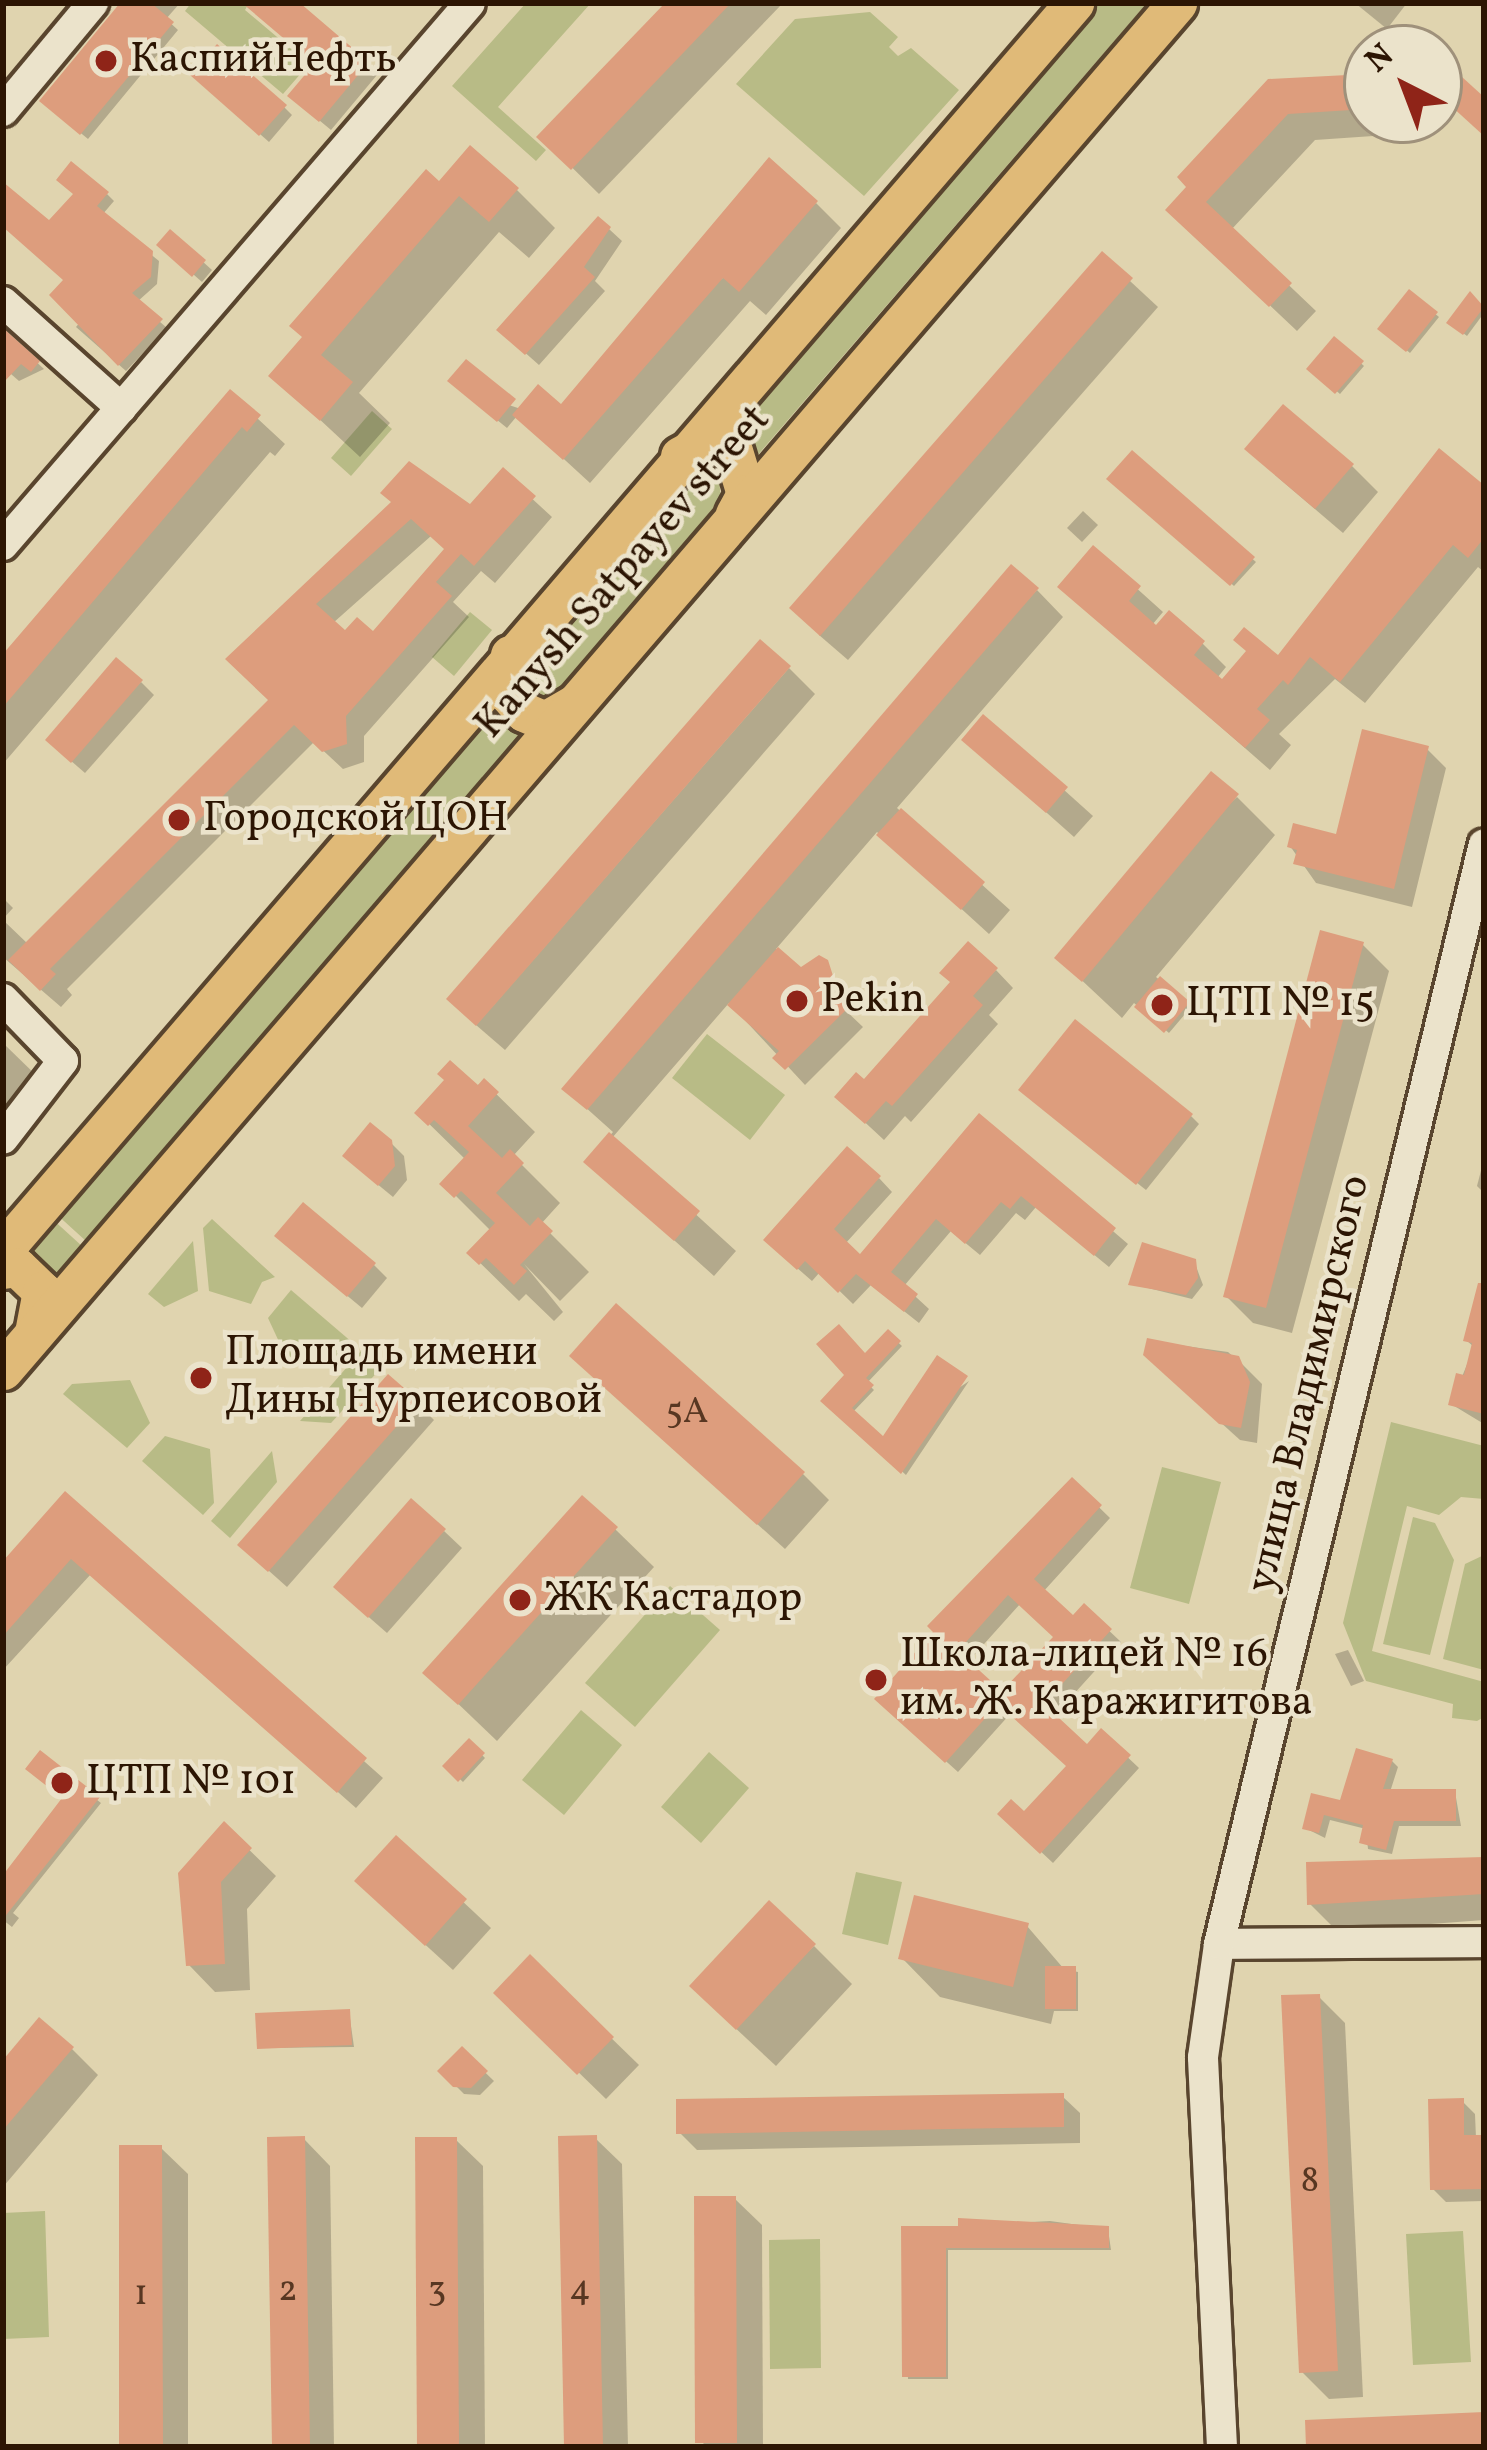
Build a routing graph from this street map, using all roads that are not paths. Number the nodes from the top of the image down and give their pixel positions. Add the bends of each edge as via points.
1 (92, 3) edge
2 (470, 3) edge
3 (1074, 3) edge
4 (1177, 3) edge
5 (3, 111) edge
6 (3, 302) edge
7 (121, 408) junction
8 (680, 455) junction
9 (729, 524) junction
10 (3, 545) edge
11 (510, 655) junction
12 (575, 703) junction
13 (1484, 844) edge
14 (3, 999) edge
15 (3, 1139) edge
16 (5, 1248) edge
17 (34, 1333) junction
18 (3, 1370) edge
19 (1484, 1942) edge
20 (1219, 1944) junction
21 (1222, 2447) edge

1 - 5 street
2 - 7 street
3 - 8 main road, Kanysh Satpayev street
4 - 9 main road, Kanysh Satpayev street
6 - 7 street
7 - 10 street
8 - 9 main road via 710,440 733,452 746,494
8 - 11 main road, Kanysh Satpayev street
9 - 12 main road, Kanysh Satpayev street
11 - 12 main road via 508,694 524,712 545,721
11 - 16 main road, Kanysh Satpayev street
12 - 17 main road, Kanysh Satpayev street
13 - 20 street, улица Владимирского
14 - 15 street via 63,1061
16 - 17 main road via 42,1292
17 - 18 main road, Kanysh Satpayev street
19 - 20 street
20 - 21 street, улица Владимирского via 1202,2057

